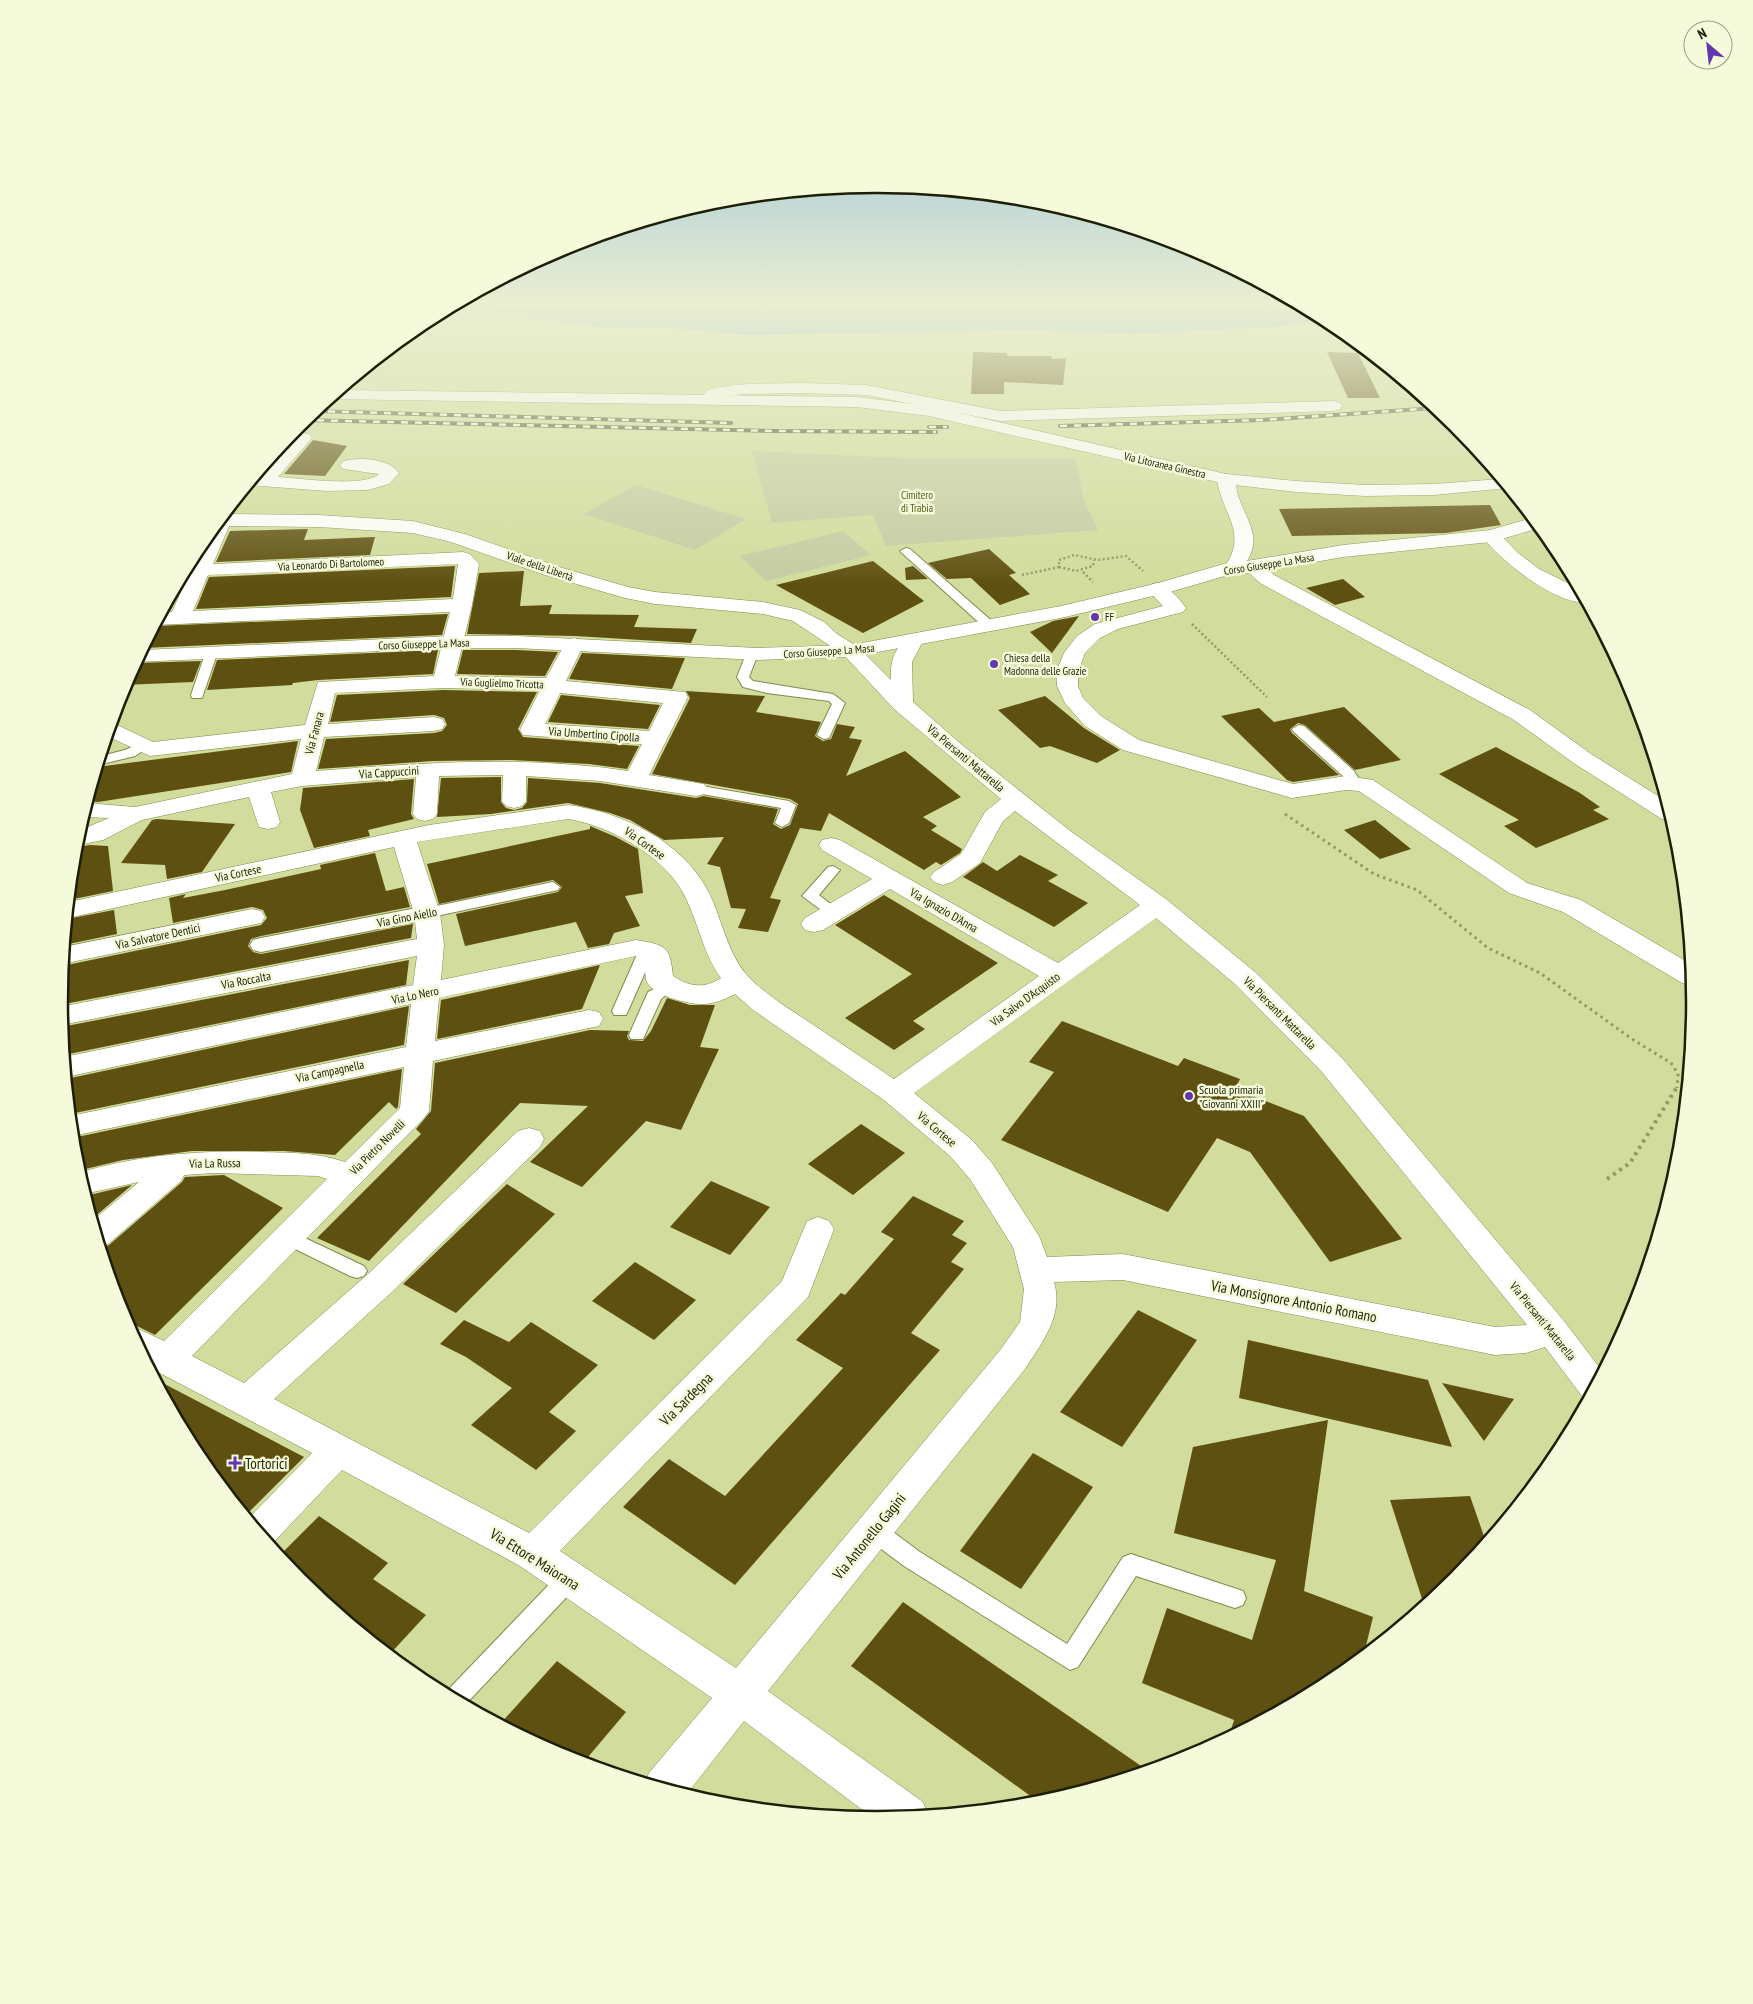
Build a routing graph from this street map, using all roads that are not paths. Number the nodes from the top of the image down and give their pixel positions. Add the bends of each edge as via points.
1 (740, 399) edge
2 (910, 399) edge
3 (1334, 406) dead end
4 (303, 438) dead end
5 (349, 465) dead end
6 (1226, 479) junction
7 (259, 480) edge
8 (1497, 484) edge
9 (228, 520) edge
10 (1529, 525) edge
11 (1491, 536) junction
12 (212, 543) edge
13 (906, 551) dead end
14 (1243, 567) junction
15 (200, 570) junction
16 (1160, 588) junction
17 (1574, 593) edge
18 (462, 606) junction
19 (180, 618) junction
20 (164, 619) edge
21 (990, 626) junction
22 (913, 641) junction
23 (451, 642) junction
24 (574, 644) junction
25 (851, 651) junction
26 (211, 654) junction
27 (752, 654) junction
28 (146, 656) edge
29 (443, 682) junction
30 (552, 685) junction
31 (326, 687) joint
32 (197, 695) dead end
33 (902, 704) junction
34 (434, 724) dead end
35 (1300, 729) dead end
36 (114, 731) edge
37 (316, 731) junction
38 (824, 735) dead end
39 (657, 738) junction
40 (143, 746) junction
41 (105, 759) edge
42 (515, 768) junction
43 (428, 769) junction
44 (302, 779) junction
45 (634, 780) junction
46 (1355, 783) junction
47 (258, 787) junction
48 (696, 789) joint
49 (1015, 799) junction
50 (514, 801) dead end
51 (91, 809) edge
52 (1662, 809) edge
53 (134, 814) junction
54 (425, 814) dead end
55 (268, 822) dead end
56 (782, 823) dead end
57 (85, 837) edge
58 (403, 838) junction
59 (831, 845) dead end
60 (833, 870) dead end
61 (943, 877) dead end
62 (889, 878) junction
63 (552, 888) dead end
64 (1157, 905) junction
65 (73, 909) edge
66 (427, 913) junction
67 (252, 916) dead end
68 (823, 918) joint
69 (261, 945) dead end
70 (431, 945) junction
71 (647, 950) junction
72 (69, 955) edge
73 (1685, 973) edge
74 (1058, 976) junction
75 (737, 981) junction
76 (668, 987) junction
77 (426, 993) junction
78 (620, 1012) dead end
79 (68, 1014) edge
80 (588, 1019) dead end
81 (637, 1035) dead end
82 (420, 1052) junction
83 (70, 1066) edge
84 (894, 1093) junction
85 (77, 1125) edge
86 (529, 1139) dead end
87 (173, 1164) junction
88 (350, 1175) junction
89 (88, 1182) edge
90 (818, 1230) dead end
91 (101, 1232) edge
92 (288, 1237) junction
93 (1035, 1270) junction
94 (357, 1271) dead end
95 (1552, 1331) junction
96 (151, 1351) edge
97 (1591, 1382) edge
98 (248, 1402) junction
99 (339, 1449) junction
100 (263, 1529) edge
101 (873, 1530) junction
102 (533, 1554) junction
103 (569, 1579) junction
104 (1235, 1598) dead end
105 (458, 1694) edge
106 (740, 1694) junction
107 (668, 1783) edge
108 (899, 1810) edge

1 - 6 street, Via Litoranea Ginestra via 824,400 929,411
2 - 3 street via 1000,416
4 - 7 street
5 - 7 street via 386,469 390,473 383,481 354,487
6 - 8 street, Via Litoranea Ginestra via 1343,491
6 - 14 street via 1226,488 1246,531
9 - 25 street, Viale della Libertà via 362,523 421,529 625,592 655,598 763,608 800,616
10 - 11 street, Corso Giuseppe La Masa
11 - 14 street, Corso Giuseppe La Masa
11 - 17 street via 1519,566
12 - 15 street
13 - 21 lane
14 - 16 street, Corso Giuseppe La Masa
14 - 52 street via 1522,715 1591,765
15 - 18 street, Via Leonardo Di Bartolomeo via 463,558 469,564
15 - 19 street
16 - 21 street, Corso Giuseppe La Masa
16 - 46 street via 1176,608 1101,628 1081,643 1065,674 1066,686 1080,710 1131,745 1292,791
18 - 19 street
18 - 23 street
19 - 20 street
21 - 22 street, Corso Giuseppe La Masa
22 - 25 street, Corso Giuseppe La Masa
22 - 33 street via 902,662
23 - 24 street, Corso Giuseppe La Masa
23 - 26 street, Corso Giuseppe La Masa
23 - 29 street
24 - 27 street, Corso Giuseppe La Masa
24 - 30 street
25 - 27 street, Corso Giuseppe La Masa
25 - 33 street, Viale della Libertà
26 - 28 street, Corso Giuseppe La Masa
26 - 32 lane
27 - 38 lane via 743,677 748,684 833,698 839,703
29 - 30 street, Via Guglielmo Tricotta
29 - 31 street, Via Guglielmo Tricotta
30 - 39 street, Via Guglielmo Tricotta via 677,697
30 - 39 street, Via Umbertino Cipolla via 531,730
31 - 37 street, Via Fanara
33 - 49 street, Via Piersanti Mattarella
34 - 37 street
35 - 46 lane
36 - 40 street
37 - 40 street via 166,749
37 - 44 street, Via Fanara
39 - 45 street
40 - 41 lane
42 - 43 street, Via Cappuccini
42 - 45 street, Via Cappuccini via 600,774
42 - 50 street
43 - 44 street, Via Cappuccini
43 - 54 street
44 - 47 street, Via Cappuccini
45 - 48 street, Via Cappuccini
46 - 73 street via 1376,791 1518,888 1572,906
47 - 53 street, Via Cappuccini
47 - 55 street
48 - 56 lane via 789,805
49 - 61 street via 994,817 971,858
49 - 64 street, Via Piersanti Mattarella
51 - 53 street, Via Cappuccini
53 - 57 street
58 - 65 street, Via Cortese
58 - 66 street, Via Pietro Novelli
58 - 75 street, Via Cortese via 568,812 613,823 634,833 679,868 696,890 723,962
59 - 62 street, Via Ignazio D'Anna
60 - 68 lane via 810,896
62 - 68 street
62 - 74 street, Via Ignazio D'Anna
63 - 66 lane, Via Gino Aiello
64 - 74 street, Via Salvo D'Acquisto
64 - 95 street, Via Piersanti Mattarella via 1246,978 1332,1065
66 - 69 street, Via Gino Aiello
66 - 70 street, Via Pietro Novelli
67 - 72 street, Via Salvatore Dentici
70 - 77 street, Via Pietro Novelli
70 - 79 street, Via Roccalta
71 - 76 street via 658,956 660,980
71 - 77 street, Via Lo Nero via 636,948
71 - 78 lane
74 - 84 street, Via Salvo D'Acquisto
75 - 76 street via 713,994 692,995
75 - 84 street, Via Cortese via 762,1004
76 - 81 lane via 654,996
77 - 82 street, Via Pietro Novelli
77 - 83 street, Via Lo Nero
80 - 82 street, Via Campagnella
82 - 85 street, Via Campagnella
82 - 88 street, Via Pietro Novelli via 414,1111
84 - 93 street, Via Cortese via 961,1148 981,1171 1028,1245
86 - 98 street via 380,1283
87 - 88 street, Via La Russa via 319,1165
87 - 89 street, Via La Russa
87 - 91 street via 170,1173
88 - 92 street, Via Pietro Novelli
90 - 102 street, Via Sardegna via 796,1288
92 - 94 lane
92 - 96 street, Via Pietro Novelli
93 - 95 street, Via Monsignore Antonio Romano via 1123,1267 1495,1341 1526,1339
93 - 101 street, Via Antonello Gagini via 1040,1289 1036,1325
95 - 97 street, Via Piersanti Mattarella
96 - 98 street, Via Ettore Maiorana
98 - 99 street, Via Ettore Maiorana
99 - 100 street
99 - 102 street, Via Ettore Maiorana
101 - 104 lane via 912,1559 1070,1659 1131,1564
101 - 106 street, Via Antonello Gagini
102 - 103 street, Via Ettore Maiorana
103 - 105 lane
103 - 106 street, Via Ettore Maiorana
106 - 107 street, Via Antonello Gagini
106 - 108 street, Via Ettore Maiorana

